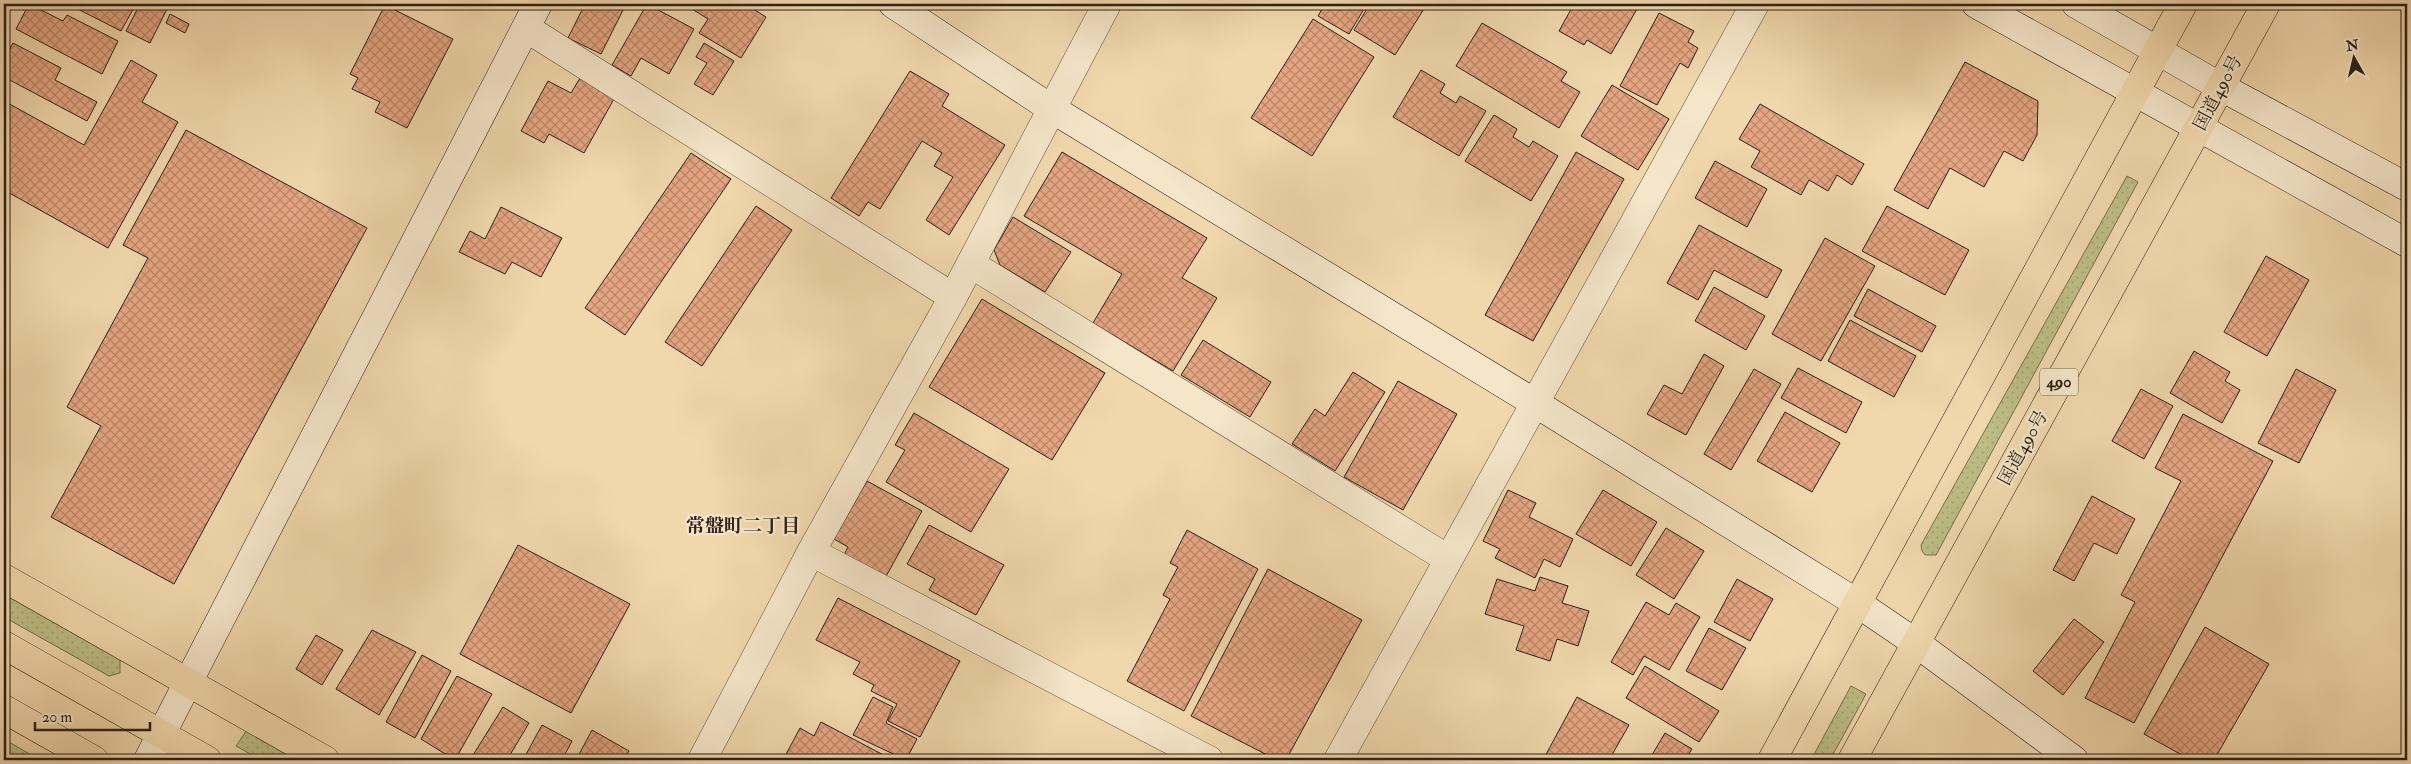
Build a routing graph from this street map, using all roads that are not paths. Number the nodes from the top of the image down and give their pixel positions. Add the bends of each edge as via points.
1 (538, 4) edge
2 (893, 4) edge
3 (1107, 4) edge
4 (1755, 4) edge
5 (1976, 4) edge
6 (2076, 4) edge
7 (2183, 4) edge
8 (2266, 4) edge
9 (526, 28) junction
10 (2158, 51) junction
11 (2221, 87) junction
12 (2135, 92) junction
13 (1052, 109) junction
14 (2199, 128) junction
15 (2407, 187) edge
16 (2407, 243) edge
17 (971, 264) junction
18 (953, 297) junction
19 (1535, 403) junction
20 (811, 552) junction
21 (1448, 559) junction
22 (4, 578) edge
23 (1857, 603) junction
24 (1916, 643) junction
25 (4, 645) edge
26 (187, 683) junction
27 (4, 709) edge
28 (161, 734) junction
29 (94, 760) edge
30 (148, 760) edge
31 (207, 760) edge
32 (325, 760) edge
33 (702, 760) edge
34 (1209, 760) edge
35 (1338, 760) edge
36 (1772, 760) edge
37 (1852, 760) edge
38 (2074, 760) edge

1 - 9 street
2 - 13 street
3 - 13 street
4 - 19 street
5 - 12 street
6 - 10 street
7 - 10 highway
8 - 11 highway, 国道490号 / 490
9 - 18 street
9 - 26 street
10 - 11 street
10 - 12 highway
11 - 14 highway, 国道490号 / 490
11 - 15 street
12 - 14 street
12 - 23 highway
13 - 17 street
13 - 19 street
14 - 16 street
14 - 24 highway, 国道490号 / 490
17 - 18 street
17 - 21 street
18 - 20 street
19 - 21 street
19 - 23 street
20 - 33 street
20 - 34 street
21 - 35 street
22 - 26 highway
23 - 24 street
23 - 36 highway
24 - 37 highway, 国道490号 / 490
24 - 38 street
25 - 28 highway
26 - 28 street
26 - 32 highway
27 - 29 highway
28 - 30 street
28 - 31 highway

